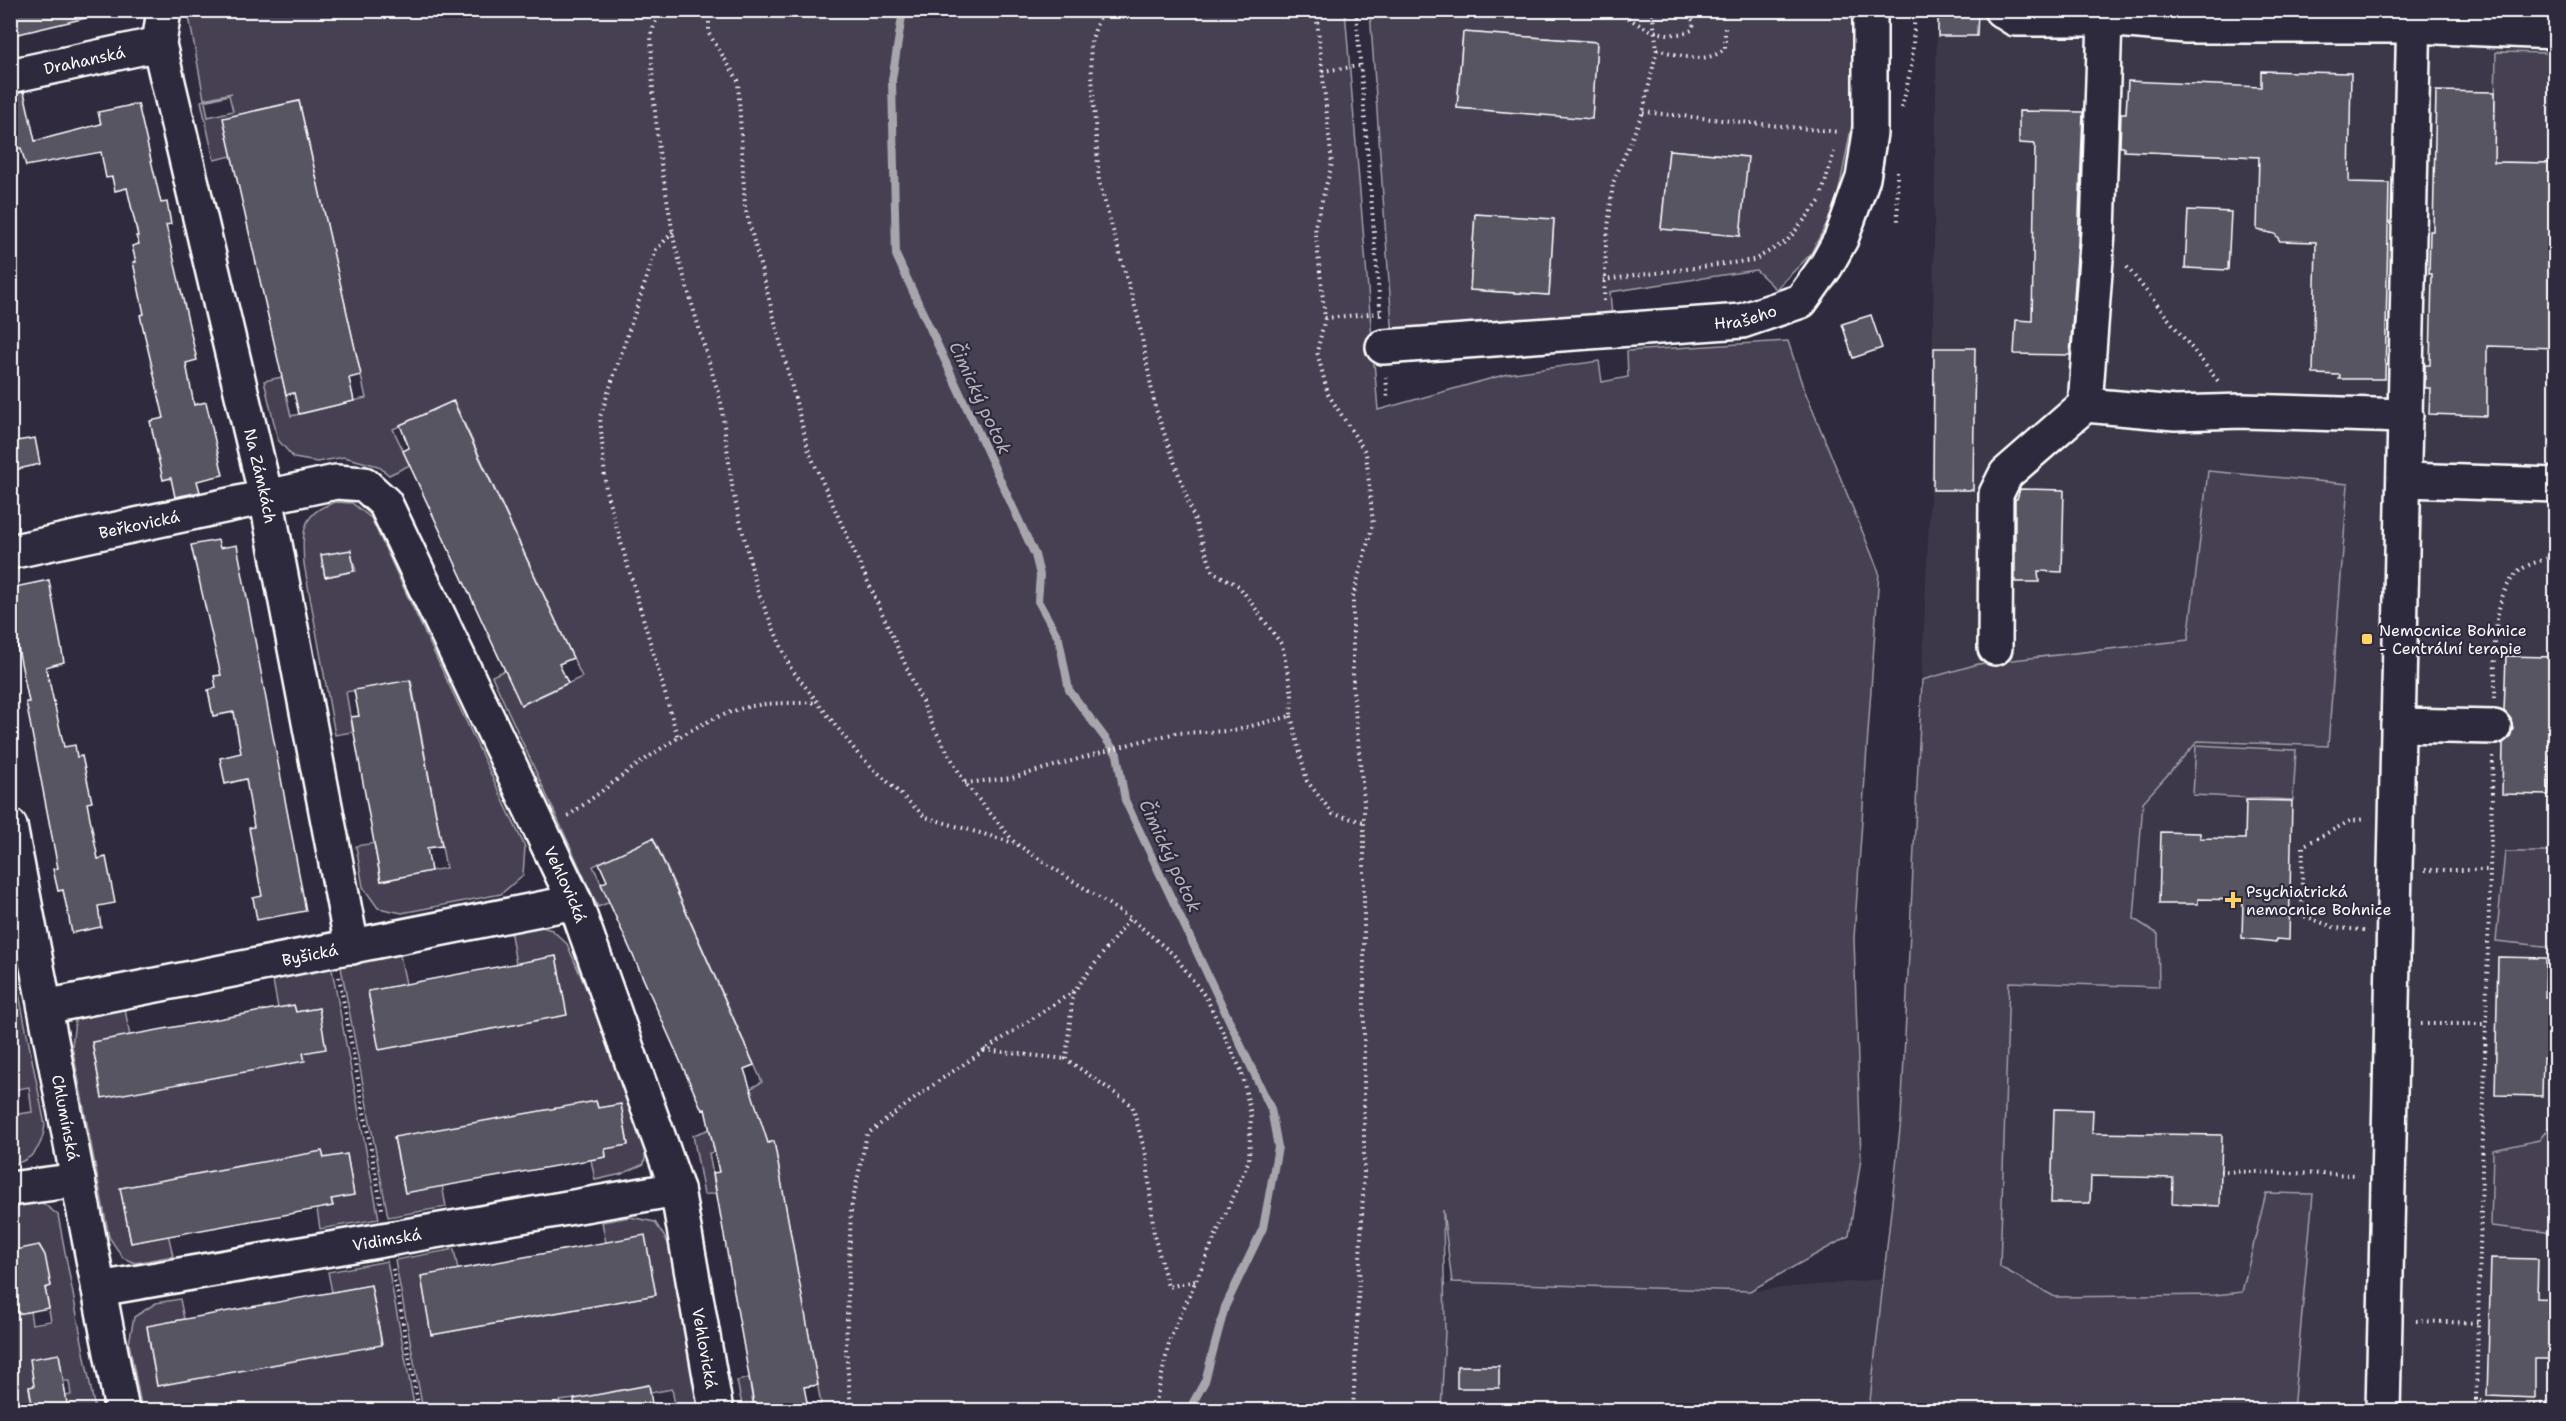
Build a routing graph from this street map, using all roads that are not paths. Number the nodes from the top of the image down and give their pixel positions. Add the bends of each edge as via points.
1 (164, 10) edge
2 (1870, 10) edge
3 (2001, 10) edge
4 (2104, 15) edge
5 (2414, 18) edge
6 (2556, 32) edge
7 (159, 44) junction
8 (10, 76) edge
9 (1383, 347) road end
10 (2085, 405) junction
11 (2406, 416) junction
12 (2405, 480) junction
13 (2556, 485) edge
14 (266, 497) junction
15 (10, 552) edge
16 (1995, 648) dead end
17 (2398, 725) junction
18 (2494, 727) road end
19 (10, 826) edge
20 (575, 902) junction
21 (343, 948) junction
22 (45, 1007) junction
23 (78, 1180) junction
24 (10, 1189) edge
25 (677, 1189) junction
26 (99, 1289) junction
27 (122, 1410) edge
28 (716, 1410) edge
29 (2383, 1410) edge

1 - 7 street, Na Zámkách
2 - 9 street, Hrašeho via 1870,134 1863,178 1841,239 1801,301 1742,321
3 - 4 street via 2014,19
4 - 5 street via 2186,26
4 - 10 street via 2098,232
5 - 6 street
5 - 11 street
7 - 8 street, Drahanská
7 - 14 street, Na Zámkách
10 - 11 street via 2175,412
10 - 16 street via 2006,474 1996,494
11 - 12 street
12 - 13 street
12 - 17 street
14 - 15 street, Beřkovická
14 - 20 street, Vehlovická via 336,482 364,484 386,503
14 - 21 street, Na Zámkách
17 - 18 street
17 - 29 street
19 - 22 street, Chlumínská
20 - 21 street, Byšická
20 - 25 street, Vehlovická
21 - 22 street, Byšická
22 - 23 street, Chlumínská
23 - 24 street
23 - 26 street, Chlumínská
25 - 26 street, Vidimská
25 - 28 street, Vehlovická
26 - 27 street, Chlumínská

